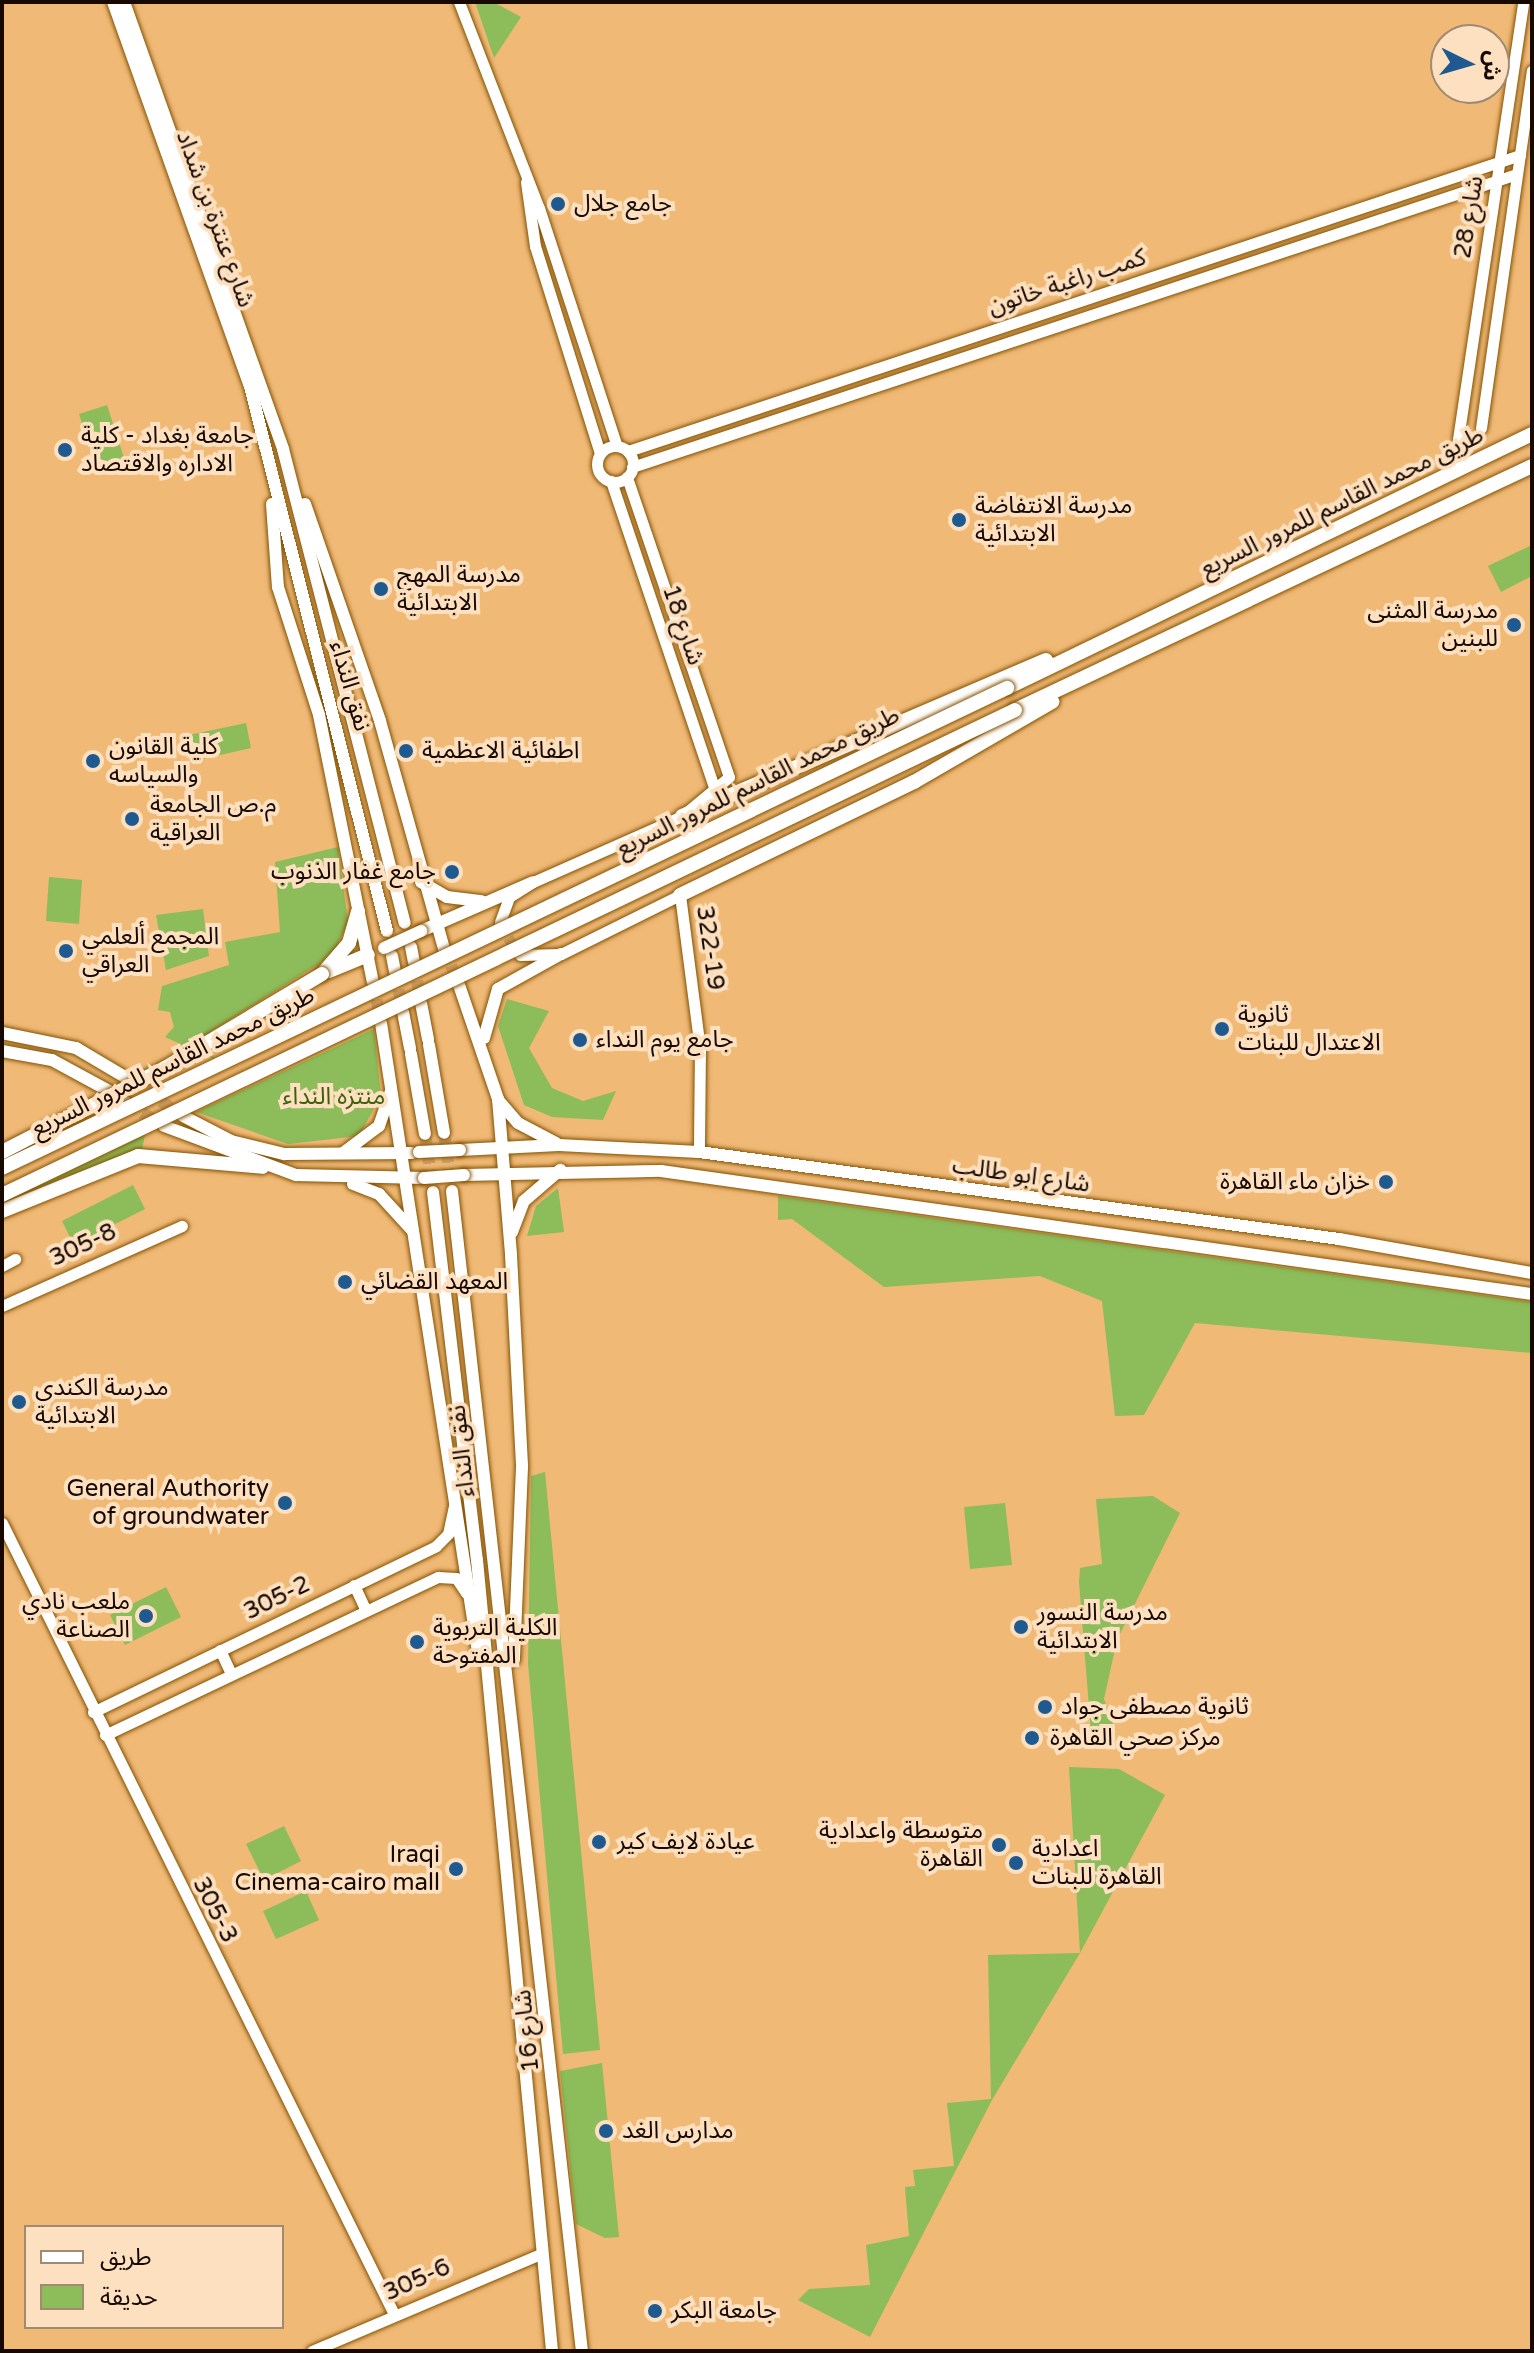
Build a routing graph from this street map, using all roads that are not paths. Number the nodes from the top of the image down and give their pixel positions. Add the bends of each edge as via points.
1 (113, 2) edge
2 (124, 2) edge
3 (459, 2) edge
4 (1523, 2) edge
5 (1532, 71) edge
6 (1520, 155) junction
7 (1500, 162) junction
8 (1517, 174) junction
9 (1496, 181) junction
10 (526, 182) junction
11 (1481, 428) dead end
12 (1532, 434) edge
13 (1458, 439) dead end
14 (283, 449) junction
15 (622, 449) junction
16 (267, 453) junction
17 (600, 453) junction
18 (1532, 466) edge
19 (630, 472) junction
20 (611, 481) junction
21 (1121, 632) junction
22 (1124, 660) junction
23 (713, 784) junction
24 (682, 816) junction
25 (421, 882) junction
26 (533, 882) junction
27 (680, 895) junction
28 (493, 899) junction
29 (358, 911) junction
30 (500, 922) dead end
31 (405, 923) dead end
32 (435, 926) junction
33 (387, 931) dead end
34 (411, 947) dead end
35 (444, 949) tunnel mouth
36 (388, 952) junction
37 (561, 954) junction
38 (368, 955) junction
39 (520, 955) dead end
40 (414, 963) tunnel mouth
41 (395, 972) tunnel mouth
42 (322, 974) junction
43 (373, 982) tunnel mouth
44 (459, 985) tunnel mouth
45 (421, 1003) tunnel mouth
46 (403, 1012) tunnel mouth
47 (381, 1023) tunnel mouth
48 (2, 1033) edge
49 (484, 1046) junction
50 (2, 1051) edge
51 (389, 1061) junction
52 (130, 1080) dead end
53 (109, 1091) dead end
54 (498, 1099) junction
55 (183, 1116) tunnel mouth
56 (164, 1126) tunnel mouth
57 (444, 1133) tunnel mouth
58 (425, 1134) tunnel mouth
59 (559, 1145) junction
60 (501, 1148) junction
61 (2, 1152) edge
62 (699, 1152) junction
63 (413, 1153) junction
64 (336, 1156) junction
65 (263, 1167) junction
66 (2, 1168) edge
67 (565, 1168) junction
68 (503, 1172) junction
69 (409, 1179) junction
70 (346, 1182) junction
71 (452, 1191) tunnel mouth
72 (433, 1192) tunnel mouth
73 (2, 1195) edge
74 (2, 1211) edge
75 (182, 1226) dead end
76 (418, 1242) junction
77 (511, 1255) junction
78 (15, 1259) dead end
79 (2, 1266) edge
80 (1532, 1273) edge
81 (1532, 1294) edge
82 (2, 1306) edge
83 (454, 1502) junction
84 (2, 1523) edge
85 (354, 1585) junction
86 (466, 1593) junction
87 (365, 1609) junction
88 (220, 1650) junction
89 (231, 1674) junction
90 (514, 1707) junction
91 (490, 1710) junction
92 (93, 1712) junction
93 (105, 1735) junction
94 (563, 2173) junction
95 (535, 2177) junction
96 (541, 2254) junction
97 (394, 2314) junction
98 (312, 2351) edge
99 (552, 2351) edge
100 (582, 2351) edge

1 - 16 main road, شارع عنترة بن شداد via 223,304
2 - 14 main road, شارع عنترة بن شداد
3 - 10 street
4 - 7 street, شارع 28
5 - 6 street, شارع 28
6 - 7 street, كمب راغبة خاتون
6 - 8 street, شارع 28
7 - 9 street, شارع 28
7 - 15 street, كمب راغبة خاتون
8 - 9 street, كمب راغبة خاتون
8 - 11 street, شارع 28
9 - 13 street, شارع 28
9 - 19 street, كمب راغبة خاتون
10 - 15 street
10 - 17 street via 535,246
12 - 21 highway, طريق محمد القاسم للمرور السريع
14 - 25 main road via 380,721
14 - 31 main road, نفق النداء
15 - 17 street, كمب راغبة خاتون
15 - 19 street, شارع 18
16 - 29 main road via 278,587 319,715
16 - 33 main road, نفق النداء
17 - 20 street, شارع 18 via 598,470
18 - 22 highway, طريق محمد القاسم للمرور السريع
19 - 20 street, كمب راغبة خاتون
19 - 23 street, شارع 18 via 729,777
20 - 23 street, شارع 18
21 - 24 highway via 981,684
21 - 66 highway, طريق محمد القاسم للمرور السريع, bridge
22 - 27 highway via 925,776
22 - 73 highway, طريق محمد القاسم للمرور السريع, bridge
23 - 24 street
24 - 26 street
25 - 28 main road via 458,900
25 - 32 main road
26 - 28 main road
26 - 30 street via 509,897
27 - 37 street
27 - 62 street, 322-19 via 700,1048
28 - 32 main road
29 - 38 main road
29 - 42 highway via 349,943
32 - 35 main road
32 - 36 main road, bridge
34 - 40 main road
36 - 38 main road
36 - 41 main road
37 - 39 street
37 - 49 main road via 498,989
38 - 42 highway
38 - 43 main road
42 - 61 highway, bridge via 165,1068
44 - 49 main road
45 - 57 main road
46 - 58 main road
47 - 51 main road
48 - 52 main road via 76,1048
49 - 54 main road
50 - 53 main road via 52,1060
51 - 63 main road
51 - 64 main road via 390,1094 379,1126
54 - 59 main road via 518,1123
54 - 60 main road
55 - 64 main road via 231,1141
56 - 65 main road
59 - 60 main road, شارع ابو طالب
59 - 62 main road, شارع ابو طالب
60 - 63 main road, شارع ابو طالب, bridge
60 - 68 main road
62 - 80 main road, شارع ابو طالب via 1339,1239
63 - 64 main road
63 - 69 main road
65 - 70 main road
65 - 74 highway via 138,1156
67 - 68 main road, شارع ابو طالب
67 - 77 main road via 524,1201
67 - 81 main road, شارع ابو طالب via 788,1187
68 - 69 main road, شارع ابو طالب, bridge
68 - 77 main road
69 - 70 main road
69 - 76 main road
70 - 76 main road via 379,1194 405,1214
71 - 90 main road, نفق النداء
72 - 91 main road, نفق النداء
75 - 82 street, 305-8
76 - 83 main road
77 - 90 main road via 522,1467
78 - 79 street, 305-8
83 - 85 street, 305-2 via 442,1542
83 - 86 main road
84 - 92 street, 305-3
85 - 87 street
85 - 88 street, 305-2
86 - 87 street, 305-2 via 458,1580 443,1576
86 - 91 main road
87 - 89 street, 305-2
88 - 89 street
88 - 92 street, 305-2
89 - 93 street, 305-2
90 - 94 main road, شارع 16
91 - 95 main road, شارع 16
92 - 93 street, 305-3
93 - 97 street, 305-3
94 - 95 main road
94 - 100 main road, شارع 16
95 - 96 main road, شارع 16
96 - 97 street, 305-6
96 - 99 main road, شارع 16
97 - 98 street, 305-6

